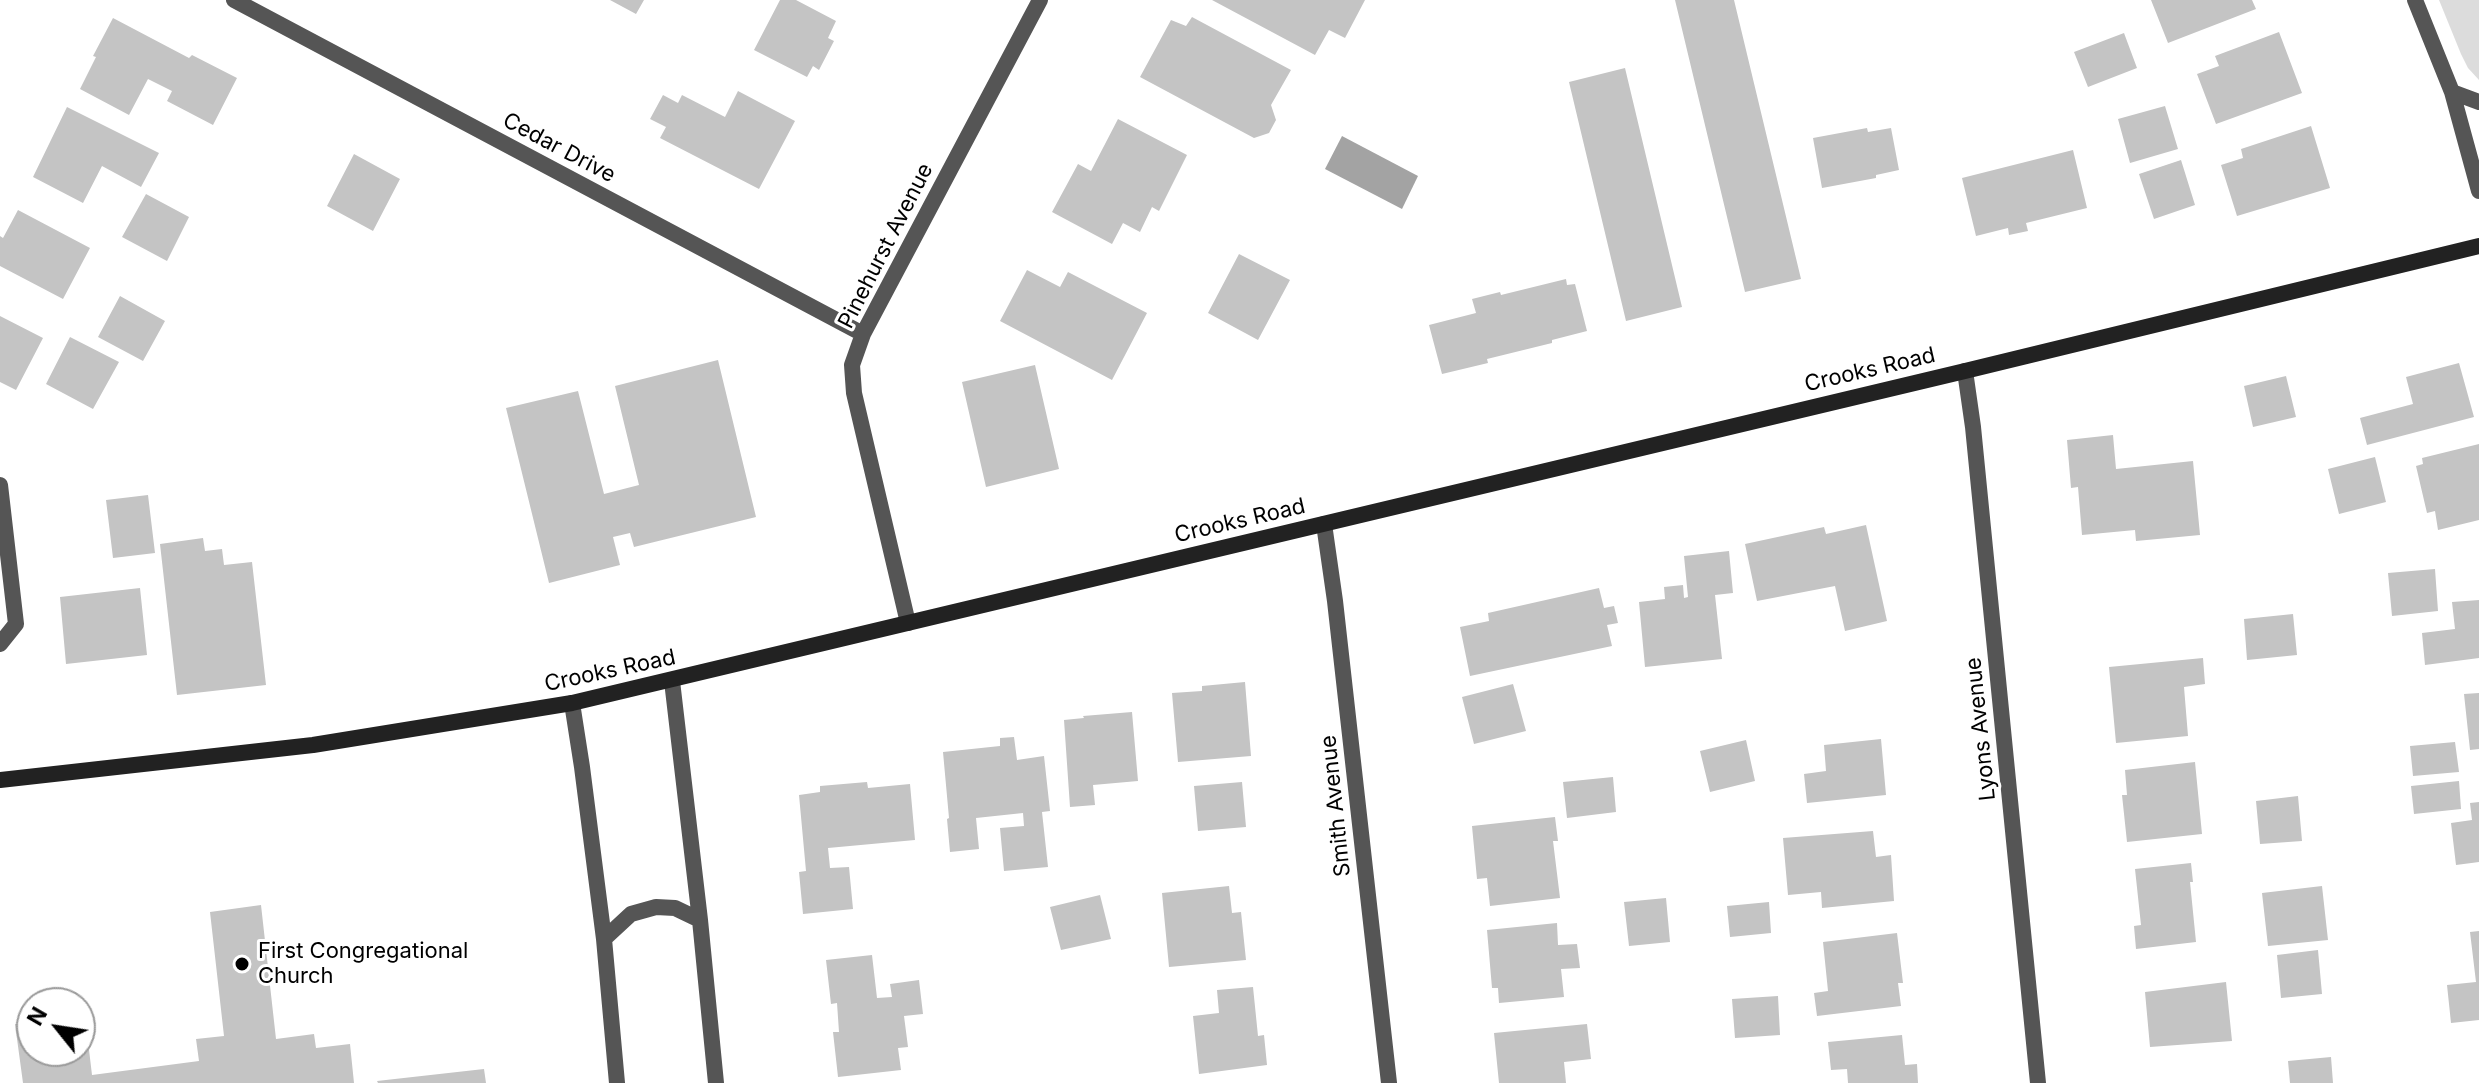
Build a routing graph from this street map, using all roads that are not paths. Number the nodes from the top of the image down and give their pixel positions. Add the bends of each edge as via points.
1 (234, 0) edge
2 (1040, 0) edge
3 (2415, 0) edge
4 (2452, 92) junction
5 (2479, 102) edge
6 (2479, 191) edge
7 (2479, 246) edge
8 (863, 334) junction
9 (1965, 371) junction
10 (0, 485) edge
11 (1324, 524) junction
12 (908, 623) junction
13 (0, 644) edge
14 (672, 681) junction
15 (572, 703) junction
16 (0, 780) edge
17 (700, 920) junction
18 (604, 939) junction
19 (617, 1083) edge
20 (716, 1083) edge
21 (1389, 1083) edge
22 (2038, 1083) edge

1 - 8 street, Cedar Drive
2 - 8 street, Pinehurst Avenue
3 - 4 street
4 - 5 street
4 - 6 street
7 - 9 main road, Crooks Road
8 - 12 street, Pinehurst Avenue via 852,365 854,393
9 - 11 main road, Crooks Road
9 - 22 street, Lyons Avenue
10 - 13 street via 16,624
11 - 12 main road, Crooks Road
11 - 21 street, Smith Avenue
12 - 14 main road, Crooks Road
14 - 15 main road, Crooks Road
14 - 17 street
15 - 16 main road, Crooks Road via 313,745
15 - 18 street
17 - 18 street via 675,908 656,907 631,914
17 - 20 street
18 - 19 street

